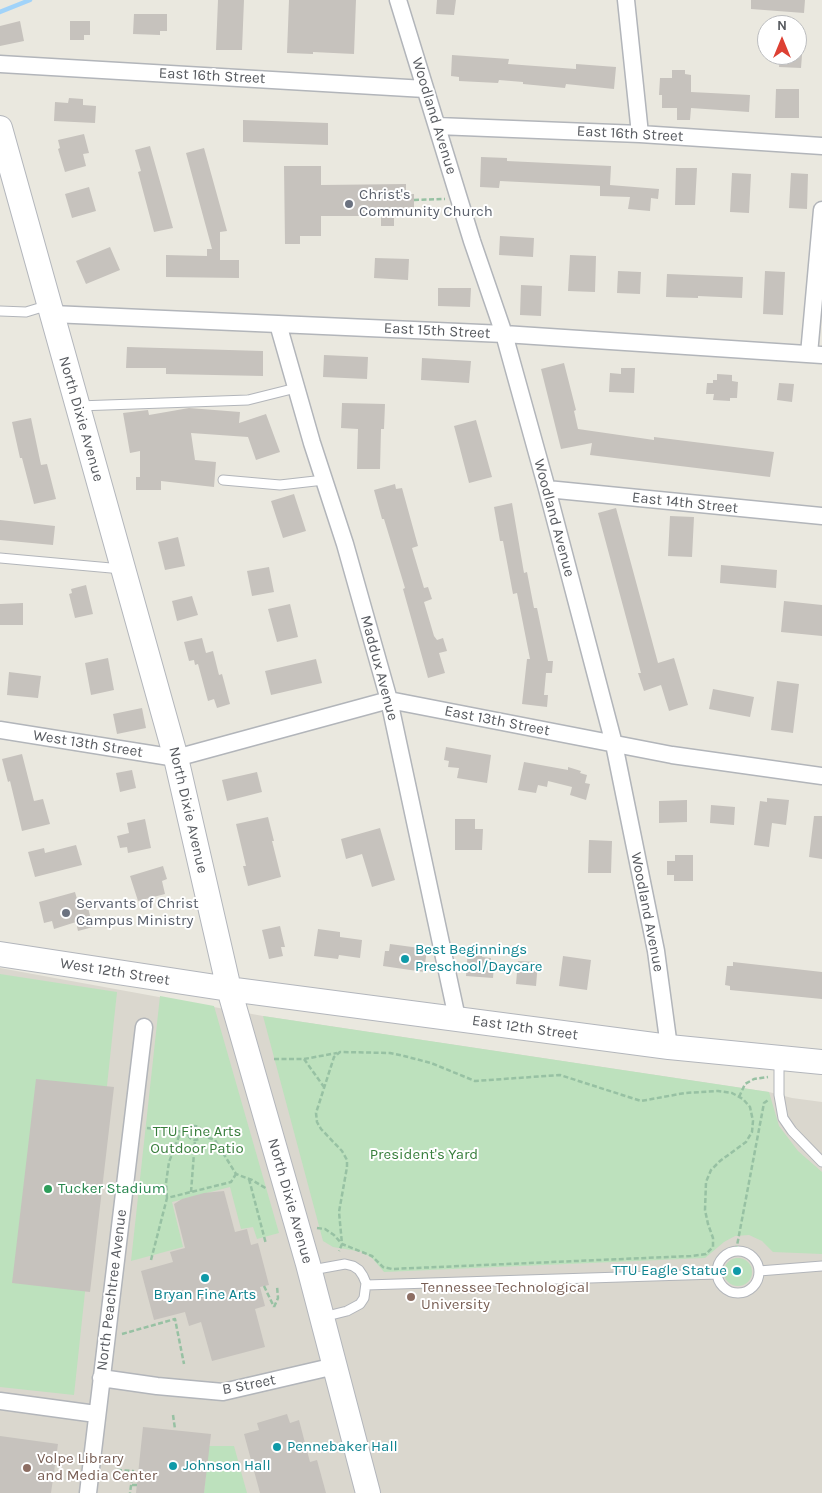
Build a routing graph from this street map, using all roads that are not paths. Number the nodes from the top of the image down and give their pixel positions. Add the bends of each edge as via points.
1 (398, 0) edge
2 (626, 0) edge
3 (0, 64) edge
4 (425, 88) junction
5 (437, 126) junction
6 (0, 128) edge
7 (640, 134) junction
8 (822, 146) edge
9 (822, 210) edge
10 (51, 310) junction
11 (0, 311) edge
12 (278, 324) junction
13 (504, 334) junction
14 (816, 355) edge
15 (296, 388) junction
16 (78, 406) junction
17 (223, 480) dead end
18 (324, 480) junction
19 (547, 489) junction
20 (822, 516) edge
21 (0, 558) edge
22 (124, 569) junction
23 (389, 700) junction
24 (0, 730) edge
25 (614, 744) junction
26 (176, 758) junction
27 (822, 776) edge
28 (1, 952) edge
29 (229, 989) junction
30 (457, 1018) junction
31 (144, 1027) dead end
32 (669, 1047) junction
33 (822, 1062) edge
34 (779, 1067) junction
35 (822, 1162) edge
36 (822, 1266) edge
37 (310, 1270) junction
38 (759, 1271) junction
39 (717, 1274) junction
40 (366, 1285) junction
41 (322, 1317) junction
42 (336, 1366) junction
43 (102, 1378) junction
44 (0, 1402) edge
45 (96, 1414) junction
46 (88, 1493) edge
47 (368, 1493) edge

1 - 4 street, Woodland Avenue
2 - 7 street
3 - 4 street, East 16th Street
4 - 5 street, Woodland Avenue
5 - 7 street, East 16th Street
5 - 13 street, Woodland Avenue
6 - 10 street, North Dixie Avenue
7 - 8 street, East 16th Street
9 - 14 street
10 - 11 lane
10 - 12 street, East 15th Street
10 - 16 street, North Dixie Avenue
12 - 13 street, East 15th Street
12 - 15 street, Maddux Avenue
13 - 14 street, East 15th Street
13 - 19 street, Woodland Avenue
15 - 16 lane via 248,400
15 - 18 street, Maddux Avenue
16 - 22 street, North Dixie Avenue
17 - 18 lane via 280,485
18 - 23 street, Maddux Avenue
19 - 20 street, East 14th Street
19 - 25 street, Woodland Avenue
21 - 22 lane
22 - 26 street, North Dixie Avenue
23 - 25 street, East 13th Street
23 - 26 street, East 13th Street
23 - 30 street, Maddux Avenue
24 - 26 street, West 13th Street
25 - 27 street, East 13th Street
25 - 32 street, Woodland Avenue via 656,951
26 - 29 street, North Dixie Avenue
28 - 29 street, West 12th Street
29 - 30 street, East 12th Street
29 - 37 street, North Dixie Avenue
30 - 32 street, East 12th Street
31 - 43 street, North Peachtree Avenue
32 - 34 street, East 12th Street
33 - 34 street, East 12th Street
34 - 35 lane via 778,1095 783,1118
36 - 38 lane
37 - 40 lane via 338,1264 352,1266 363,1276
37 - 41 street, North Dixie Avenue
38 - 39 lane via 753,1287 740,1293 726,1289
38 - 39 lane via 751,1255 736,1251 726,1254 718,1264
39 - 40 lane
40 - 41 lane via 364,1298 354,1308
41 - 42 street, North Dixie Avenue
42 - 43 street, B Street via 223,1392
42 - 47 street, North Dixie Avenue
43 - 45 street, North Peachtree Avenue
44 - 45 street
45 - 46 street, North Peachtree Avenue

